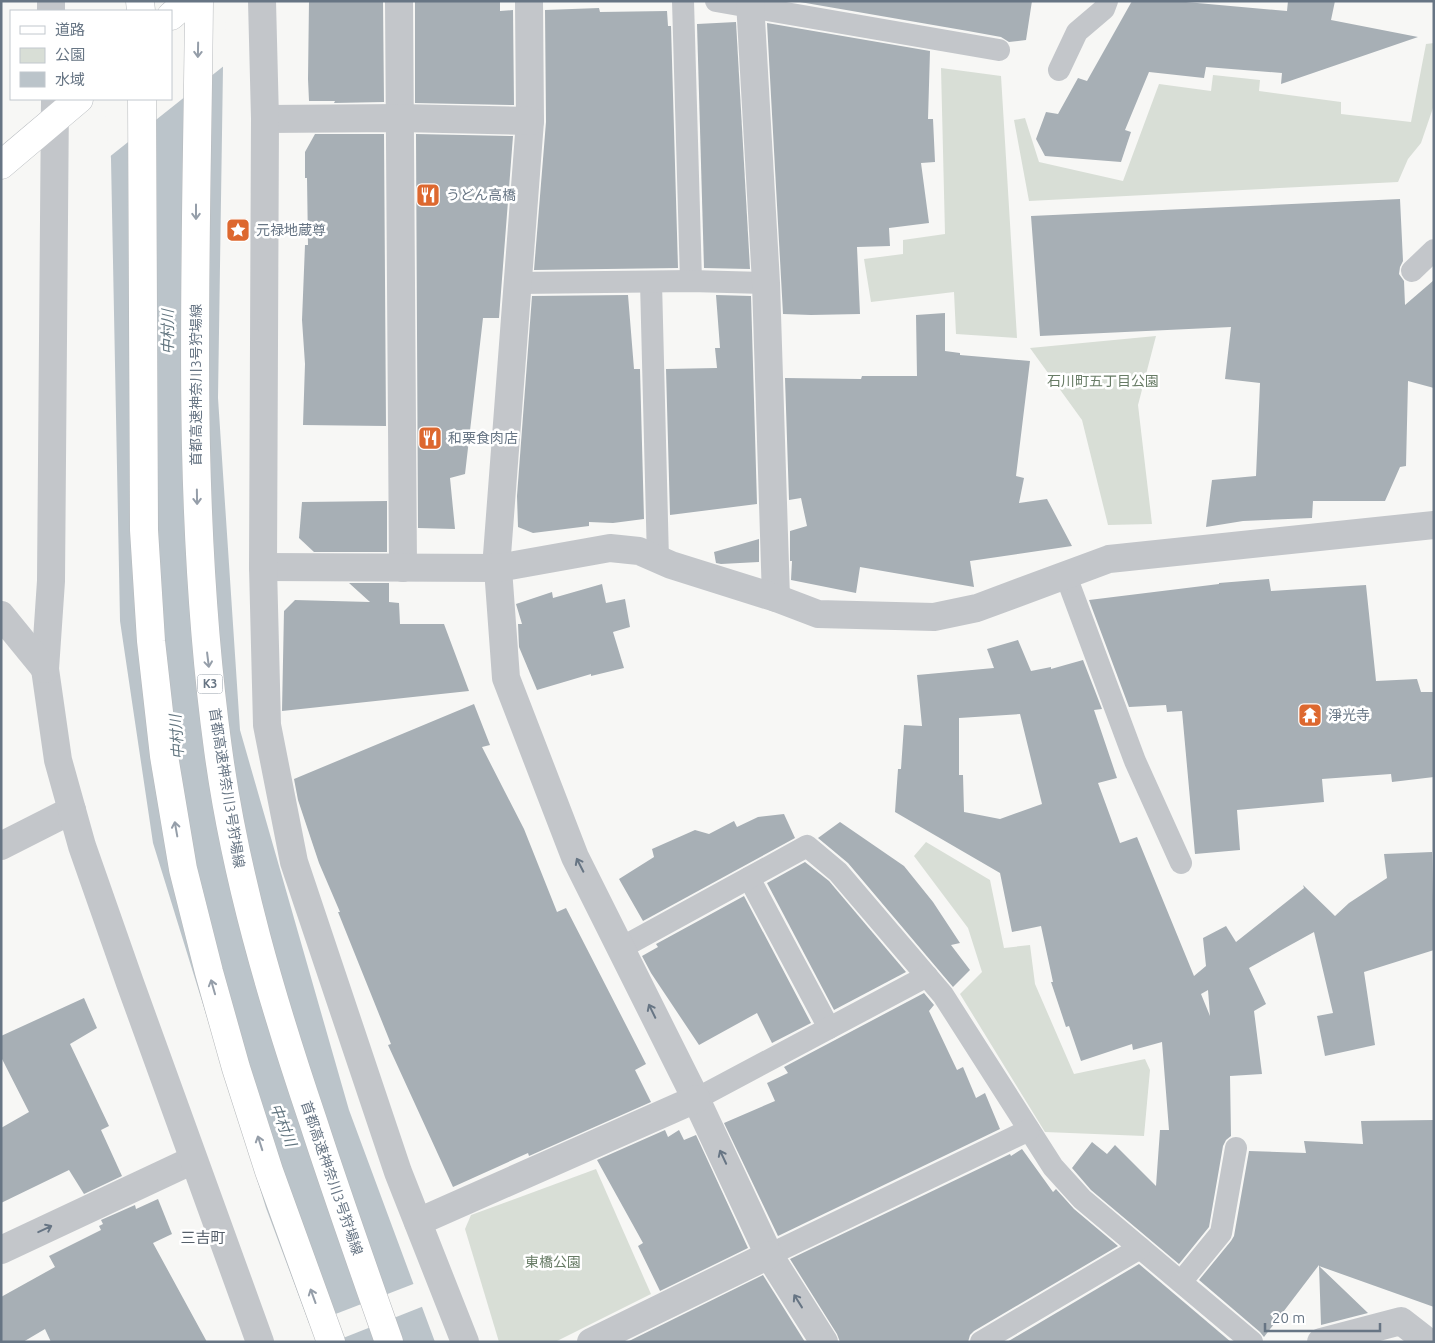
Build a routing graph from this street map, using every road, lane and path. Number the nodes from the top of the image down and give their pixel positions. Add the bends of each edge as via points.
1 (188, 1) edge
2 (199, 1) edge
3 (262, 1) edge
4 (399, 1) edge
5 (529, 1) edge
6 (684, 1) edge
7 (716, 1) edge
8 (1107, 1) edge
9 (750, 4) edge
10 (172, 15) edge
11 (999, 50) dead end
12 (1059, 70) dead end
13 (77, 100) edge
14 (142, 100) edge
15 (56, 109) edge
16 (400, 118) junction
17 (266, 119) junction
18 (530, 121) junction
19 (1, 165) edge
20 (1434, 250) edge
21 (1412, 271) dead end
22 (691, 281) junction
23 (651, 282) junction
24 (519, 283) junction
25 (766, 283) junction
26 (1434, 524) edge
27 (658, 560) junction
28 (262, 567) junction
29 (403, 568) junction
30 (498, 568) junction
31 (1066, 576) junction
32 (776, 598) junction
33 (1, 614) edge
34 (45, 669) junction
35 (72, 810) junction
36 (1, 846) edge
37 (1182, 863) dead end
38 (749, 878) junction
39 (621, 948) junction
40 (927, 976) junction
41 (830, 1028) junction
42 (696, 1099) junction
43 (1030, 1130) junction
44 (1236, 1148) dead end
45 (193, 1160) junction
46 (418, 1222) junction
47 (1140, 1248) junction
48 (1, 1250) edge
49 (769, 1256) junction
50 (1181, 1282) junction
51 (1434, 1339) edge
52 (260, 1342) edge
53 (331, 1342) edge
54 (389, 1342) edge
55 (465, 1342) edge
56 (590, 1342) edge
57 (824, 1342) edge
58 (981, 1342) edge
59 (1252, 1342) edge
60 (1321, 1342) edge
61 (1429, 1342) edge

1 - 10 main road
2 -> 54 main road, 首都高速神奈川3号狩場線 / K3 via 198,516 204,633 218,751 238,859 262,959 352,1240
3 - 17 street
4 - 16 street
5 - 18 street
6 - 22 lane
7 - 9 lane
8 - 12 lane via 1104,9 1077,32
9 - 11 lane
9 - 25 street
13 - 15 main road
53 -> 14 main road via 269,1172 236,1068 183,869 164,756 151,641 144,530
15 - 19 main road
15 - 34 street via 51,581
16 - 17 street
16 - 18 street
16 - 29 street
17 - 28 street
18 - 24 street
20 - 21 lane
22 - 23 lane
22 - 25 lane
23 - 24 lane
23 - 27 lane
24 - 30 street
25 - 32 street
26 - 31 street via 1109,559
27 - 30 street via 640,551 610,548
27 - 32 street
28 - 29 street
28 - 46 street via 267,726 294,862 394,1162
29 - 30 street
39 -> 30 street via 575,857 506,678
31 - 32 street via 977,608 934,617 818,614
31 - 37 lane via 1135,761
33 - 34 street
34 - 35 street via 58,760
35 - 36 street
35 - 45 street
38 - 39 lane
38 - 40 lane via 807,846 838,872
38 - 41 lane
42 -> 39 street
40 - 41 lane
40 - 43 lane via 944,995
41 - 42 lane
42 - 46 street
49 -> 42 street
43 - 47 lane via 1053,1167 1076,1193
43 - 49 lane
44 - 50 lane via 1221,1233
48 -> 45 street
45 - 52 street
46 - 55 street
47 - 50 lane
47 - 58 lane
49 - 56 street
57 -> 49 street
50 - 59 lane
51 - 61 street
60 - 61 street via 1401,1321

